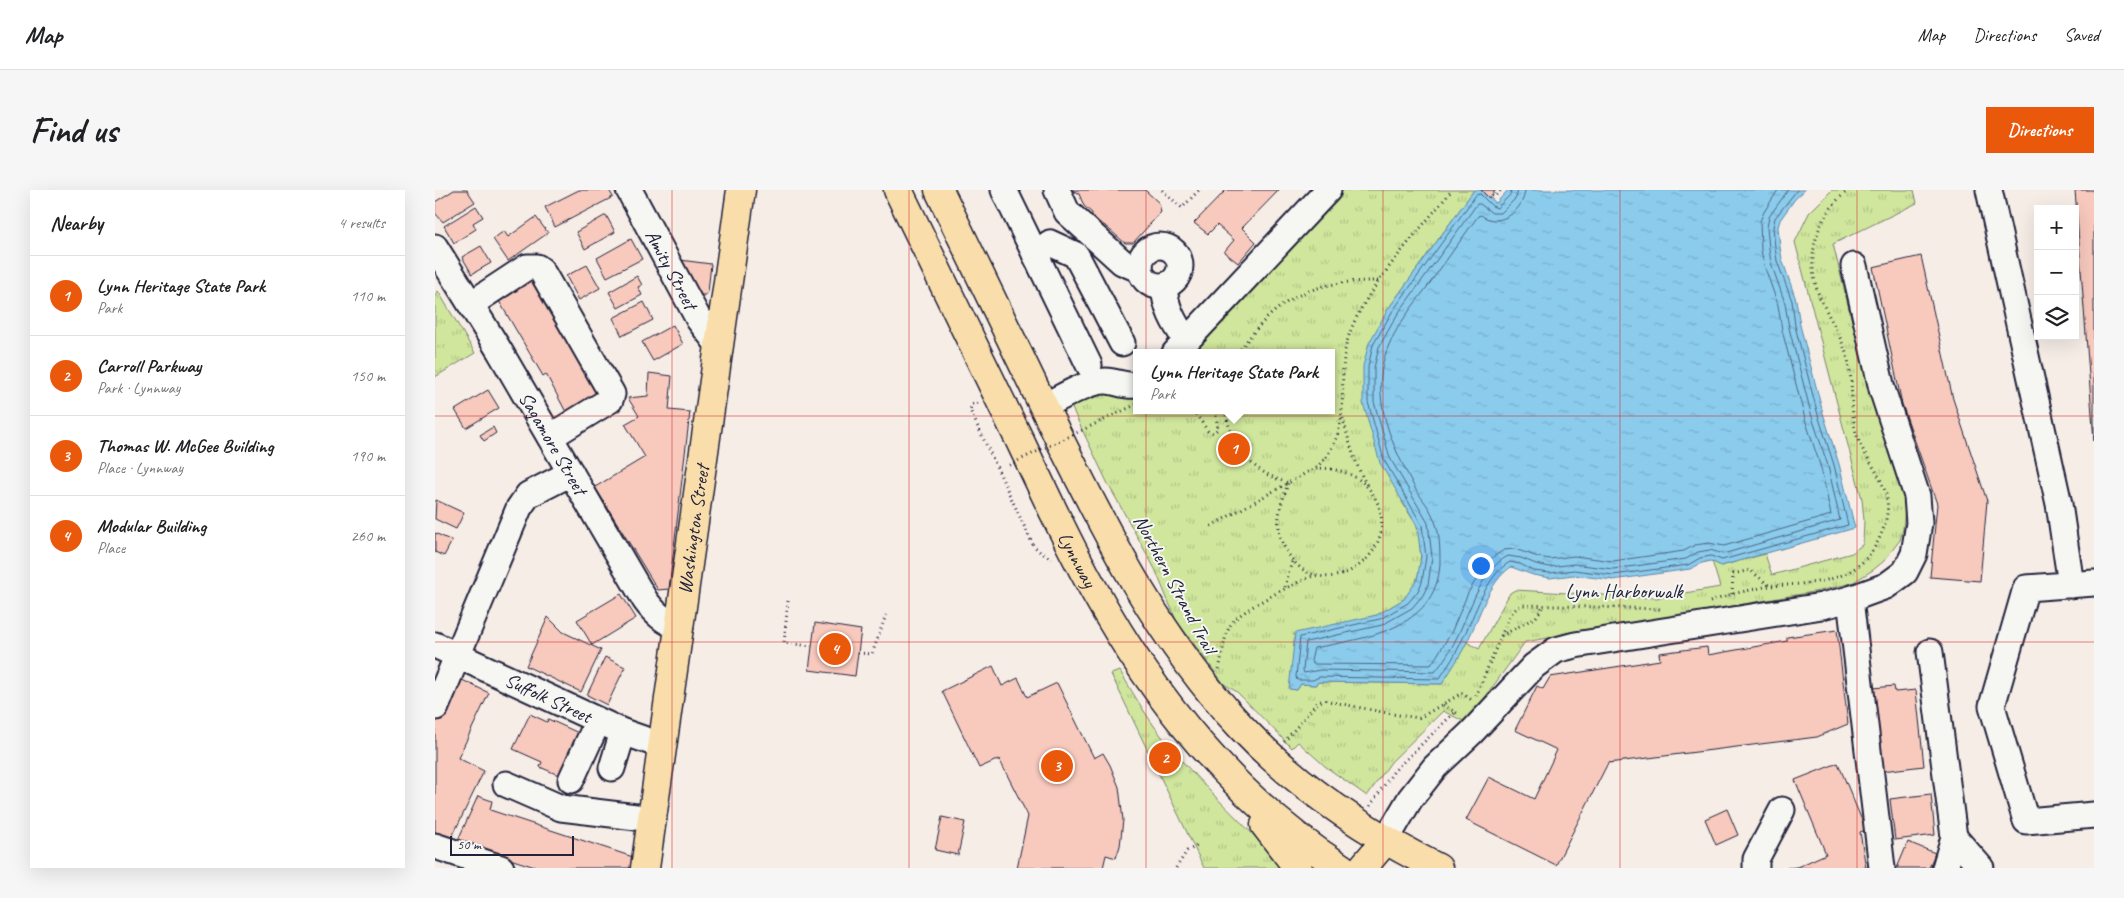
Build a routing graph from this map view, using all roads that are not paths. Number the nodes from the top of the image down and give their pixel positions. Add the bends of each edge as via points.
1 (629, 190) edge
2 (741, 190) edge
3 (898, 190) edge
4 (939, 190) edge
5 (1004, 190) edge
6 (1057, 190) edge
7 (1328, 190) edge
8 (1989, 190) edge
9 (1071, 216) junction
10 (435, 247) edge
11 (1043, 248) junction
12 (1854, 266) dead end
13 (1140, 267) junction
14 (1164, 286) junction
15 (471, 304) junction
16 (1122, 343) dead end
17 (719, 346) junction
18 (1180, 346) edge
19 (1089, 365) dead end
20 (1133, 385) edge
21 (1052, 403) junction
22 (550, 437) junction
23 (571, 473) junction
24 (2083, 584) edge
25 (1850, 599) junction
26 (680, 628) junction
27 (446, 650) edge
28 (1930, 652) dead end
29 (435, 707) edge
30 (598, 721) junction
31 (623, 732) junction
32 (663, 746) junction
33 (1202, 746) junction
34 (612, 768) dead end
35 (571, 780) dead end
36 (506, 784) dead end
37 (1782, 810) dead end
38 (2094, 815) edge
39 (653, 819) junction
40 (1954, 837) junction
41 (1386, 840) junction
42 (435, 846) edge
43 (501, 868) edge
44 (645, 868) edge
45 (1298, 868) edge
46 (1342, 868) edge
47 (1362, 868) edge
48 (1384, 868) edge
49 (1438, 868) edge
50 (1756, 868) edge
51 (1882, 868) edge
52 (1945, 868) edge
53 (1981, 868) edge

1 - 17 street, Amity Street via 699,320
2 - 17 main road, Washington Street
3 - 33 main road, Lynnway via 1094,590 1149,677
4 - 21 main road, Lynnway
5 - 11 street
6 - 9 street
7 - 18 street
8 - 24 street via 2059,504
9 - 11 street via 1062,220
9 - 13 street via 1122,262
10 - 15 street, Sagamore Street
11 - 16 street via 1076,255
11 - 19 street
12 - 25 street via 1882,389 1915,487 1919,515 1916,548 1905,572 1886,586
13 - 14 street via 1145,279
13 - 14 street via 1149,249 1170,248 1179,259 1179,272 1171,283
14 - 18 street via 1167,308 1176,326
15 - 22 street, Sagamore Street
15 - 22 street via 527,267 541,270 611,394 611,400
17 - 26 main road, Washington Street
20 - 21 street via 1107,381 1091,383
21 - 41 main road, Lynnway via 1101,523 1165,632 1195,674 1243,728 1288,771 1339,810
22 - 23 street, Sagamore Street
23 - 26 street, Sagamore Street via 645,600 664,621
23 - 27 street via 528,496 519,508
24 - 38 street via 2026,588 1992,706 2026,821
25 - 41 street via 1813,608 1575,645 1547,655 1428,774
25 - 51 street
26 - 32 main road, Washington Street
27 - 29 street via 449,677
27 - 30 street, Suffolk Street
28 - 40 street
30 - 31 street, Suffolk Street
30 - 35 street
31 - 32 street, Suffolk Street
31 - 34 street
32 - 39 main road, Washington Street
33 - 45 main road
33 - 46 main road, Lynnway via 1273,816
36 - 39 street via 561,808
37 - 50 street via 1757,859
39 - 44 main road, Washington Street
40 - 52 street
40 - 53 street
41 - 47 main road
41 - 48 main road
41 - 49 main road, Lynnway
42 - 43 street

